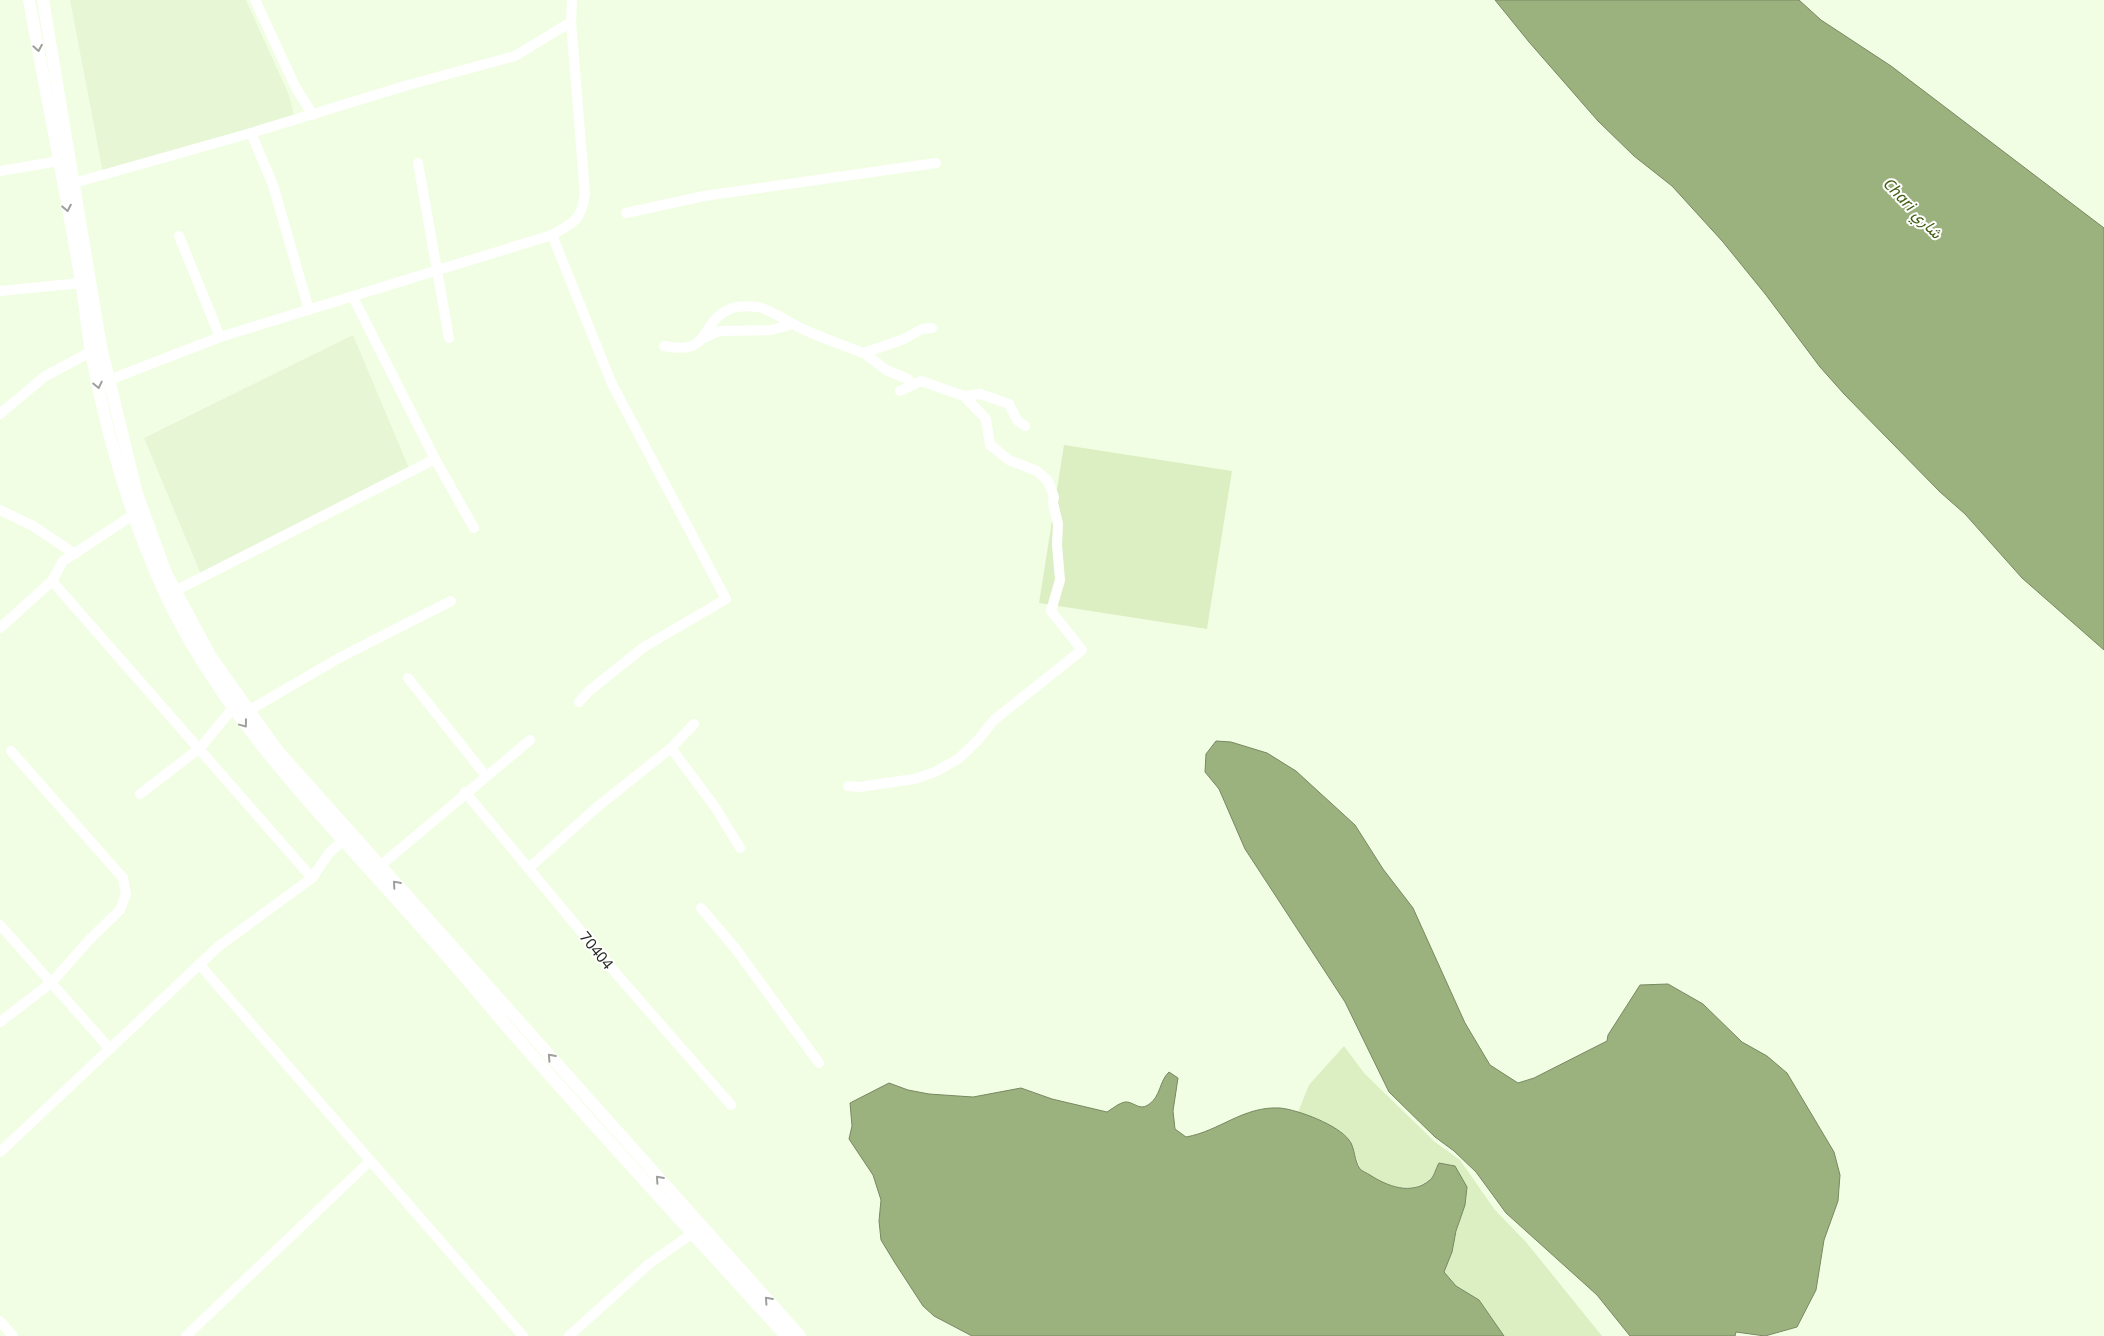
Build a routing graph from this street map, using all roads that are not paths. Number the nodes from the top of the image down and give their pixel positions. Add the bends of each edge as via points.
1 (29, 0) edge
2 (43, 0) edge
3 (255, 0) edge
4 (572, 0) edge
5 (571, 22) junction
6 (312, 115) junction
7 (251, 133) junction
8 (59, 162) junction
9 (418, 163) dead end
10 (936, 163) dead end
11 (0, 171) edge
12 (74, 183) junction
13 (626, 212) dead end
14 (552, 235) junction
15 (179, 236) dead end
16 (438, 271) junction
17 (81, 283) junction
18 (0, 291) edge
19 (353, 297) junction
20 (309, 310) junction
21 (793, 324) junction
22 (932, 328) dead end
23 (220, 337) junction
24 (449, 338) dead end
25 (703, 338) junction
26 (664, 346) dead end
27 (96, 349) junction
28 (866, 354) junction
29 (908, 379) dead end
30 (109, 380) junction
31 (900, 391) dead end
32 (964, 396) junction
33 (0, 414) edge
34 (1025, 426) dead end
35 (435, 459) junction
36 (0, 510) edge
37 (138, 511) junction
38 (474, 528) dead end
39 (75, 554) junction
40 (52, 581) junction
41 (175, 591) junction
42 (451, 601) dead end
43 (0, 628) edge
44 (408, 678) dead end
45 (579, 702) dead end
46 (233, 708) junction
47 (248, 711) junction
48 (694, 724) dead end
49 (530, 740) dead end
50 (200, 748) junction
51 (671, 748) junction
52 (11, 751) dead end
53 (486, 776) junction
54 (848, 786) dead end
55 (465, 792) junction
56 (140, 794) dead end
57 (348, 837) junction
58 (740, 848) dead end
59 (380, 866) junction
60 (529, 868) junction
61 (312, 878) junction
62 (701, 908) dead end
63 (0, 925) edge
64 (199, 964) junction
65 (51, 983) junction
66 (0, 1022) edge
67 (110, 1049) junction
68 (819, 1063) dead end
69 (731, 1105) dead end
70 (0, 1152) edge
71 (370, 1161) junction
72 (697, 1230) junction
73 (0, 1321) edge
74 (784, 1335) edge
75 (14, 1336) edge
76 (186, 1336) edge
77 (523, 1336) edge
78 (569, 1336) edge
79 (800, 1336) edge

1 -> 8 main road
2 - 12 main road
3 - 6 street
4 - 5 street
5 - 6 street via 515,56
5 - 14 street via 584,194 582,212 574,222
6 - 7 street
7 - 12 street
7 - 20 street via 273,185
8 - 11 street
8 -> 17 main road
9 - 16 street
10 - 13 street via 704,196
12 - 27 main road
14 - 16 street
14 - 45 street via 612,384 726,598 644,648
15 - 23 street
16 - 19 street
16 - 24 street
17 - 18 street
17 - 27 main road
19 - 20 street
19 - 35 street
20 - 23 street
21 - 25 street via 771,330 719,331
21 - 25 street via 759,307 748,306 727,310
21 - 28 street
22 - 28 street
23 - 30 street
25 - 26 street via 699,343 684,348
27 - 30 main road
27 - 33 street via 44,376
27 -> 37 main road via 121,477
28 - 29 street via 886,370
30 - 37 main road
31 - 32 street via 921,380
32 - 34 street via 980,394 1009,404 1017,420
32 - 54 street via 986,419 990,445 1009,460 1037,470 1048,481 1058,524 1060,580 1051,611 1082,650 994,720 958,759 914,779
35 - 38 street
35 - 41 street
36 - 39 street via 33,526
37 - 39 street
37 - 41 main road
37 - 46 main road via 164,590 202,661
39 - 40 street via 64,561
40 - 43 street
40 - 50 street
41 - 47 main road via 211,658
42 - 47 street via 339,658
44 - 53 street
46 - 50 street
46 -> 57 main road via 269,756
47 - 57 main road
48 - 51 street
49 - 53 street
50 - 56 street
50 - 61 street
51 - 58 street via 715,806
51 - 60 street via 596,808
52 - 65 street via 122,878 126,894 120,910 90,938
53 - 55 street
55 - 59 street
55 - 60 street, 70404
57 - 59 main road
57 - 61 street via 329,853
57 - 72 main road
72 -> 59 main road
60 - 69 street, 70404
61 - 64 street via 218,946
62 - 68 street via 735,948
63 - 65 street
64 - 67 street
64 - 71 street
65 - 66 street
65 - 67 street
67 - 70 street
71 - 76 street
71 - 77 street
72 - 74 main road
72 - 78 street via 650,1264
79 -> 72 main road
73 - 75 street

